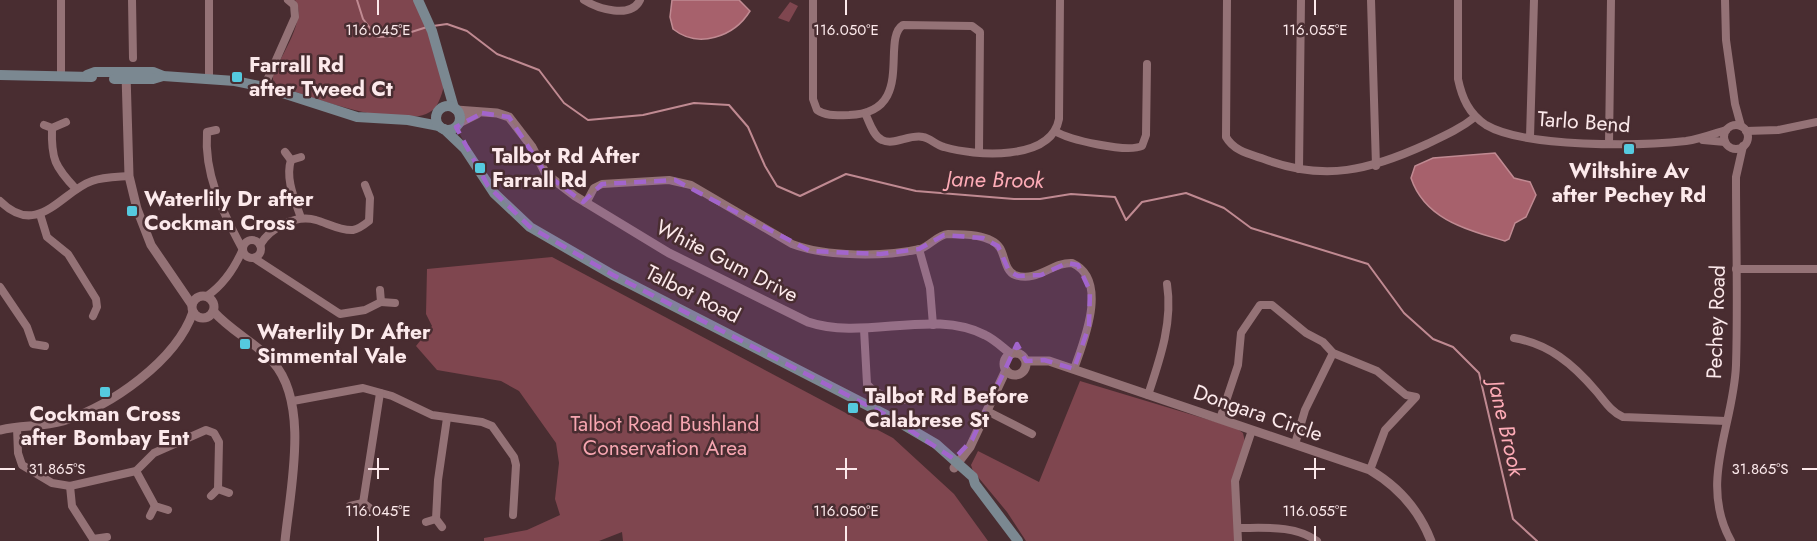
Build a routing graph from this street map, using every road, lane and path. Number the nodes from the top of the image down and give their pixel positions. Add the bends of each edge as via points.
1 (61, 0) edge
2 (132, 0) edge
3 (209, 0) edge
4 (288, 0) edge
5 (418, 0) edge
6 (584, 0) edge
7 (640, 0) edge
8 (813, 0) edge
9 (1060, 0) edge
10 (1227, 0) edge
11 (1301, 0) edge
12 (1371, 0) edge
13 (1458, 0) edge
14 (1534, 0) edge
15 (1611, 0) edge
16 (1725, 0) edge
17 (133, 58) dead end
18 (1147, 64) dead end
19 (0, 75) edge
20 (61, 75) junction
21 (130, 76) junction
22 (446, 76) junction
23 (209, 77) junction
24 (264, 87) junction
25 (1735, 104) junction
26 (455, 109) junction
27 (439, 110) junction
28 (482, 112) junction
29 (865, 113) junction
30 (1475, 117) junction
31 (408, 120) junction
32 (66, 122) dead end
33 (1817, 122) edge
34 (200, 124) dead end
35 (457, 125) junction
36 (442, 127) junction
37 (1727, 128) junction
38 (1744, 129) junction
39 (216, 130) dead end
40 (1771, 130) junction
41 (1054, 131) junction
42 (207, 132) junction
43 (1530, 137) junction
44 (1694, 140) junction
45 (1609, 144) junction
46 (1727, 145) junction
47 (1744, 145) junction
48 (465, 149) junction
49 (979, 151) junction
50 (285, 152) dead end
51 (301, 157) dead end
52 (291, 160) junction
53 (1376, 166) junction
54 (1299, 169) junction
55 (1736, 172) junction
56 (129, 176) junction
57 (364, 185) dead end
58 (76, 189) junction
59 (378, 192) dead end
60 (370, 198) junction
61 (586, 203) junction
62 (1, 204) edge
63 (40, 214) junction
64 (301, 218) junction
65 (243, 247) junction
66 (257, 249) junction
67 (919, 249) junction
68 (236, 266) junction
69 (1737, 269) junction
70 (1817, 269) edge
71 (1167, 284) dead end
72 (0, 287) edge
73 (182, 287) junction
74 (380, 290) dead end
75 (207, 298) junction
76 (381, 302) junction
77 (394, 303) dead end
78 (193, 308) junction
79 (93, 316) dead end
80 (208, 316) junction
81 (933, 325) junction
82 (188, 327) junction
83 (864, 329) junction
84 (1514, 338) dead end
85 (45, 346) dead end
86 (1333, 353) junction
87 (1008, 356) junction
88 (1026, 364) junction
89 (1074, 369) junction
90 (1008, 372) junction
91 (380, 393) junction
92 (1148, 395) junction
93 (905, 400) dead end
94 (293, 401) junction
95 (987, 411) junction
96 (447, 418) junction
97 (1220, 419) junction
98 (1726, 421) junction
99 (6, 428) edge
100 (1252, 430) junction
101 (1032, 434) dead end
102 (1295, 444) junction
103 (954, 463) junction
104 (1370, 470) junction
105 (136, 471) junction
106 (70, 486) junction
107 (218, 489) junction
108 (229, 493) dead end
109 (211, 496) dead end
110 (363, 503) junction
111 (155, 506) junction
112 (350, 506) dead end
113 (371, 509) dead end
114 (168, 510) dead end
115 (513, 515) dead end
116 (150, 516) dead end
117 (436, 519) junction
118 (426, 522) dead end
119 (442, 527) dead end
120 (1239, 528) junction
121 (107, 537) dead end
122 (93, 540) edge
123 (285, 541) edge
124 (1018, 541) edge
125 (1238, 541) edge
126 (1317, 541) edge
127 (1431, 541) edge
128 (1731, 541) edge

1 - 20 street
2 - 17 street
3 - 23 street
4 - 24 street via 294,5 296,17
5 - 22 main road
6 - 7 street via 598,8 621,10 634,8
8 - 29 street via 813,99 817,110 830,115
9 - 41 street via 1059,119
10 - 54 street via 1226,137 1238,150
11 - 54 street
12 - 53 street
13 - 30 street via 1458,79 1463,100
14 - 43 street
15 - 45 street
16 - 25 street
18 - 41 street via 1146,135 1142,146 1131,148 1070,139
19 - 20 main road
20 - 21 main road via 95,72
21 - 23 main road via 153,72 163,76
21 - 56 street
22 - 26 main road
22 - 27 main road
23 - 24 main road
24 - 31 main road via 357,117
25 - 37 street
25 - 38 street
26 - 27 main road
26 - 28 street, White Gum Drive
26 - 35 main road via 460,116
27 - 31 main road
27 - 36 main road via 436,119
28 - 35 street
28 - 61 street, White Gum Drive via 509,117 546,174
29 - 49 street via 883,141 922,137 945,147
29 - 49 street via 885,98 893,83 898,28 972,26 980,32
30 - 43 street, Tarlo Bend via 1496,129
30 - 53 street via 1462,128
31 - 36 main road
32 - 58 street via 48,127 51,153
33 - 40 street
34 - 42 street
35 - 36 main road
35 - 48 main road, Talbot Road
36 - 48 main road, Talbot Road
37 - 38 street, Tarlo Bend
37 - 44 street, Tarlo Bend
37 - 46 street, Pechey Road
38 - 40 street
38 - 47 street, Pechey Road
39 - 42 street
40 - 47 street
41 - 49 street via 1018,153
42 - 65 street via 207,165 221,210
43 - 45 street, Tarlo Bend
44 - 45 street, Tarlo Bend
44 - 46 street, Tarlo Bend
46 - 47 street, Tarlo Bend
46 - 55 street, Pechey Road
47 - 55 street, Pechey Road
48 - 103 main road, Talbot Road via 502,202 543,235 890,417
50 - 52 street
51 - 52 street
52 - 64 street via 289,173
53 - 54 street via 1338,172
55 - 69 street, Pechey Road
56 - 58 street via 91,181
56 - 73 street via 151,245
57 - 60 street
58 - 63 street via 54,208
59 - 60 street
60 - 64 street via 369,221 358,229
61 - 67 street via 594,188 602,184 675,180 691,185 810,251 880,254
61 - 83 street, White Gum Drive via 669,253 808,322 830,328
62 - 63 street
63 - 79 street via 46,237 73,260 96,299 101,309
64 - 66 street via 278,227
65 - 66 street
65 - 66 street
65 - 68 street
66 - 68 street
66 - 76 street via 266,264 340,314 365,310
67 - 81 street via 930,288
67 - 89 street via 944,235 983,237 998,246 1009,271 1018,276 1041,275 1067,263 1078,266 1088,282 1092,309
68 - 75 street
69 - 70 street
69 - 98 street, Pechey Road via 1736,369
71 - 92 street via 1169,306 1164,340
72 - 85 street via 27,327 31,348
73 - 75 street
73 - 78 street
74 - 76 street
75 - 78 street
75 - 80 street
76 - 77 street
78 - 80 street
78 - 82 street
80 - 82 street
80 - 94 street via 225,324 274,363
81 - 83 street, White Gum Drive
81 - 87 street, White Gum Drive via 956,325 984,334
82 - 99 street via 159,364 87,411 63,421
83 - 93 street via 867,384 886,396
84 - 98 street via 1535,342 1557,354 1623,417
86 - 97 street via 1265,303 1256,309 1241,333 1238,365
86 - 102 street via 1305,410
86 - 104 street via 1377,371 1406,395 1416,398 1390,423
87 - 88 street, White Gum Drive via 1020,354
87 - 90 street
88 - 89 street, Dongara Circle via 1044,360
88 - 90 street via 1021,374
89 - 92 street, Dongara Circle
90 - 95 street
91 - 94 street via 349,389
91 - 96 street
91 - 110 street
92 - 97 street, Dongara Circle
94 - 123 street via 295,427
95 - 101 street
95 - 103 street
96 - 115 street via 483,422 498,432 516,465
96 - 117 street
97 - 100 street, Dongara Circle
98 - 128 street, Pechey Road via 1717,462 1719,499
99 - 106 street via 22,465 52,483
100 - 102 street, Dongara Circle
100 - 120 street via 1235,481
102 - 104 street, Dongara Circle
103 - 124 main road, Talbot Road
104 - 127 street, Dongara Circle via 1409,503 1423,521
105 - 106 street
105 - 107 street via 154,453 206,430 214,433 219,442
105 - 111 street
106 - 122 street via 72,506
107 - 108 street
107 - 109 street
110 - 112 street
110 - 113 street
111 - 114 street
111 - 116 street
117 - 118 street
117 - 119 street
120 - 125 street
120 - 126 street via 1289,530
121 - 122 street

